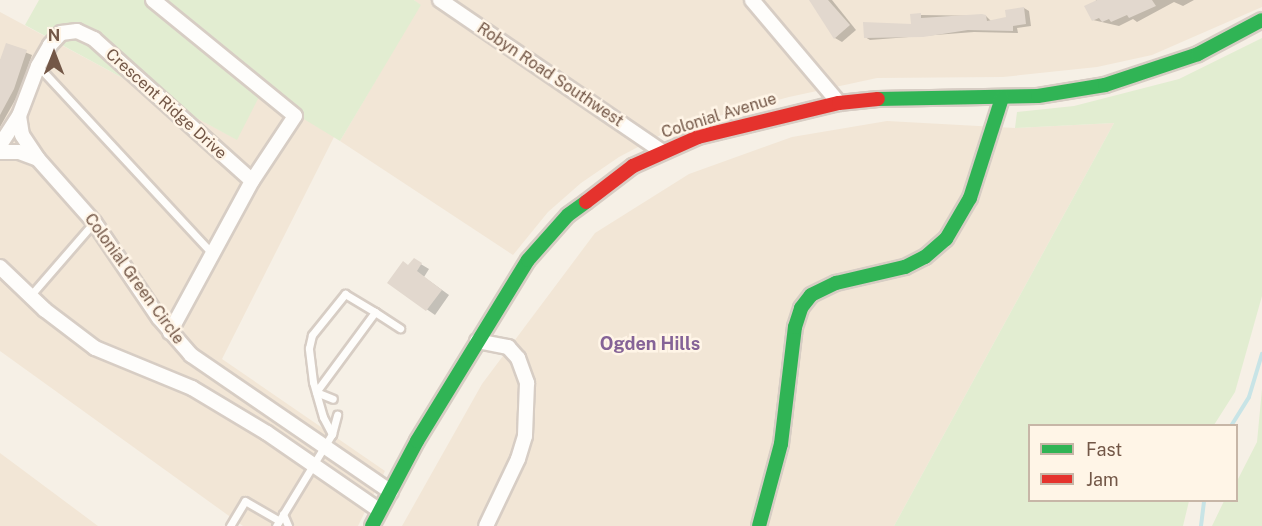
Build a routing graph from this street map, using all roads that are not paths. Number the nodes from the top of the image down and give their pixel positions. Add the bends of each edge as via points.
1 (153, 0) edge
2 (440, 0) edge
3 (752, 0) edge
4 (1262, 20) edge
5 (38, 66) junction
6 (1002, 98) junction
7 (839, 103) junction
8 (19, 116) junction
9 (0, 145) edge
10 (661, 151) junction
11 (0, 152) edge
12 (38, 159) junction
13 (252, 181) junction
14 (94, 222) junction
15 (213, 254) junction
16 (0, 267) edge
17 (30, 296) junction
18 (375, 312) junction
19 (400, 328) dead end
20 (170, 332) junction
21 (477, 341) junction
22 (316, 392) junction
23 (333, 399) dead end
24 (337, 415) dead end
25 (332, 434) junction
26 (326, 448) junction
27 (313, 465) junction
28 (391, 492) junction
29 (380, 511) junction
30 (283, 514) junction
31 (277, 524) edge
32 (230, 526) edge
33 (288, 526) edge
34 (372, 526) edge
35 (486, 526) edge
36 (759, 526) edge

1 - 13 street via 295,116
2 - 10 street, Robyn Road Southwest
3 - 7 street
4 - 6 main road, Colonial Avenue via 1198,54 1122,81 1073,92
5 - 8 street, Crescent Ridge Drive
5 - 13 street, Crescent Ridge Drive via 61,33 76,31 94,39
5 - 15 lane
6 - 7 main road, Colonial Avenue via 904,97
6 - 36 main road via 970,198 946,239 925,257 905,267 836,284 811,295 801,308 795,327 781,444
7 - 10 main road, Colonial Avenue via 736,126
8 - 9 street, Crescent Ridge Drive
8 - 12 street, Colonial Green Circle via 22,135
10 - 21 main road, Colonial Avenue via 623,173 568,215 528,260
11 - 12 street via 19,152
12 - 14 street, Colonial Green Circle
13 - 15 street
14 - 17 lane
14 - 20 street, Colonial Green Circle
15 - 20 street
16 - 17 street
17 - 27 street via 95,348 192,388
18 - 19 lane
18 - 22 lane
18 - 22 lane via 345,294 312,335 310,362
20 - 26 street, Colonial Green Circle via 191,355
21 - 28 main road, Colonial Avenue
21 - 35 street via 508,346 518,358 527,383 525,436
22 - 23 lane
22 - 25 lane
24 - 25 lane
25 - 26 lane
26 - 27 lane
26 - 28 street, Colonial Green Circle
27 - 29 street
27 - 30 lane
28 - 29 main road, Colonial Avenue
29 - 34 main road, Colonial Avenue
30 - 31 lane
30 - 33 lane
31 - 32 lane via 245,501

